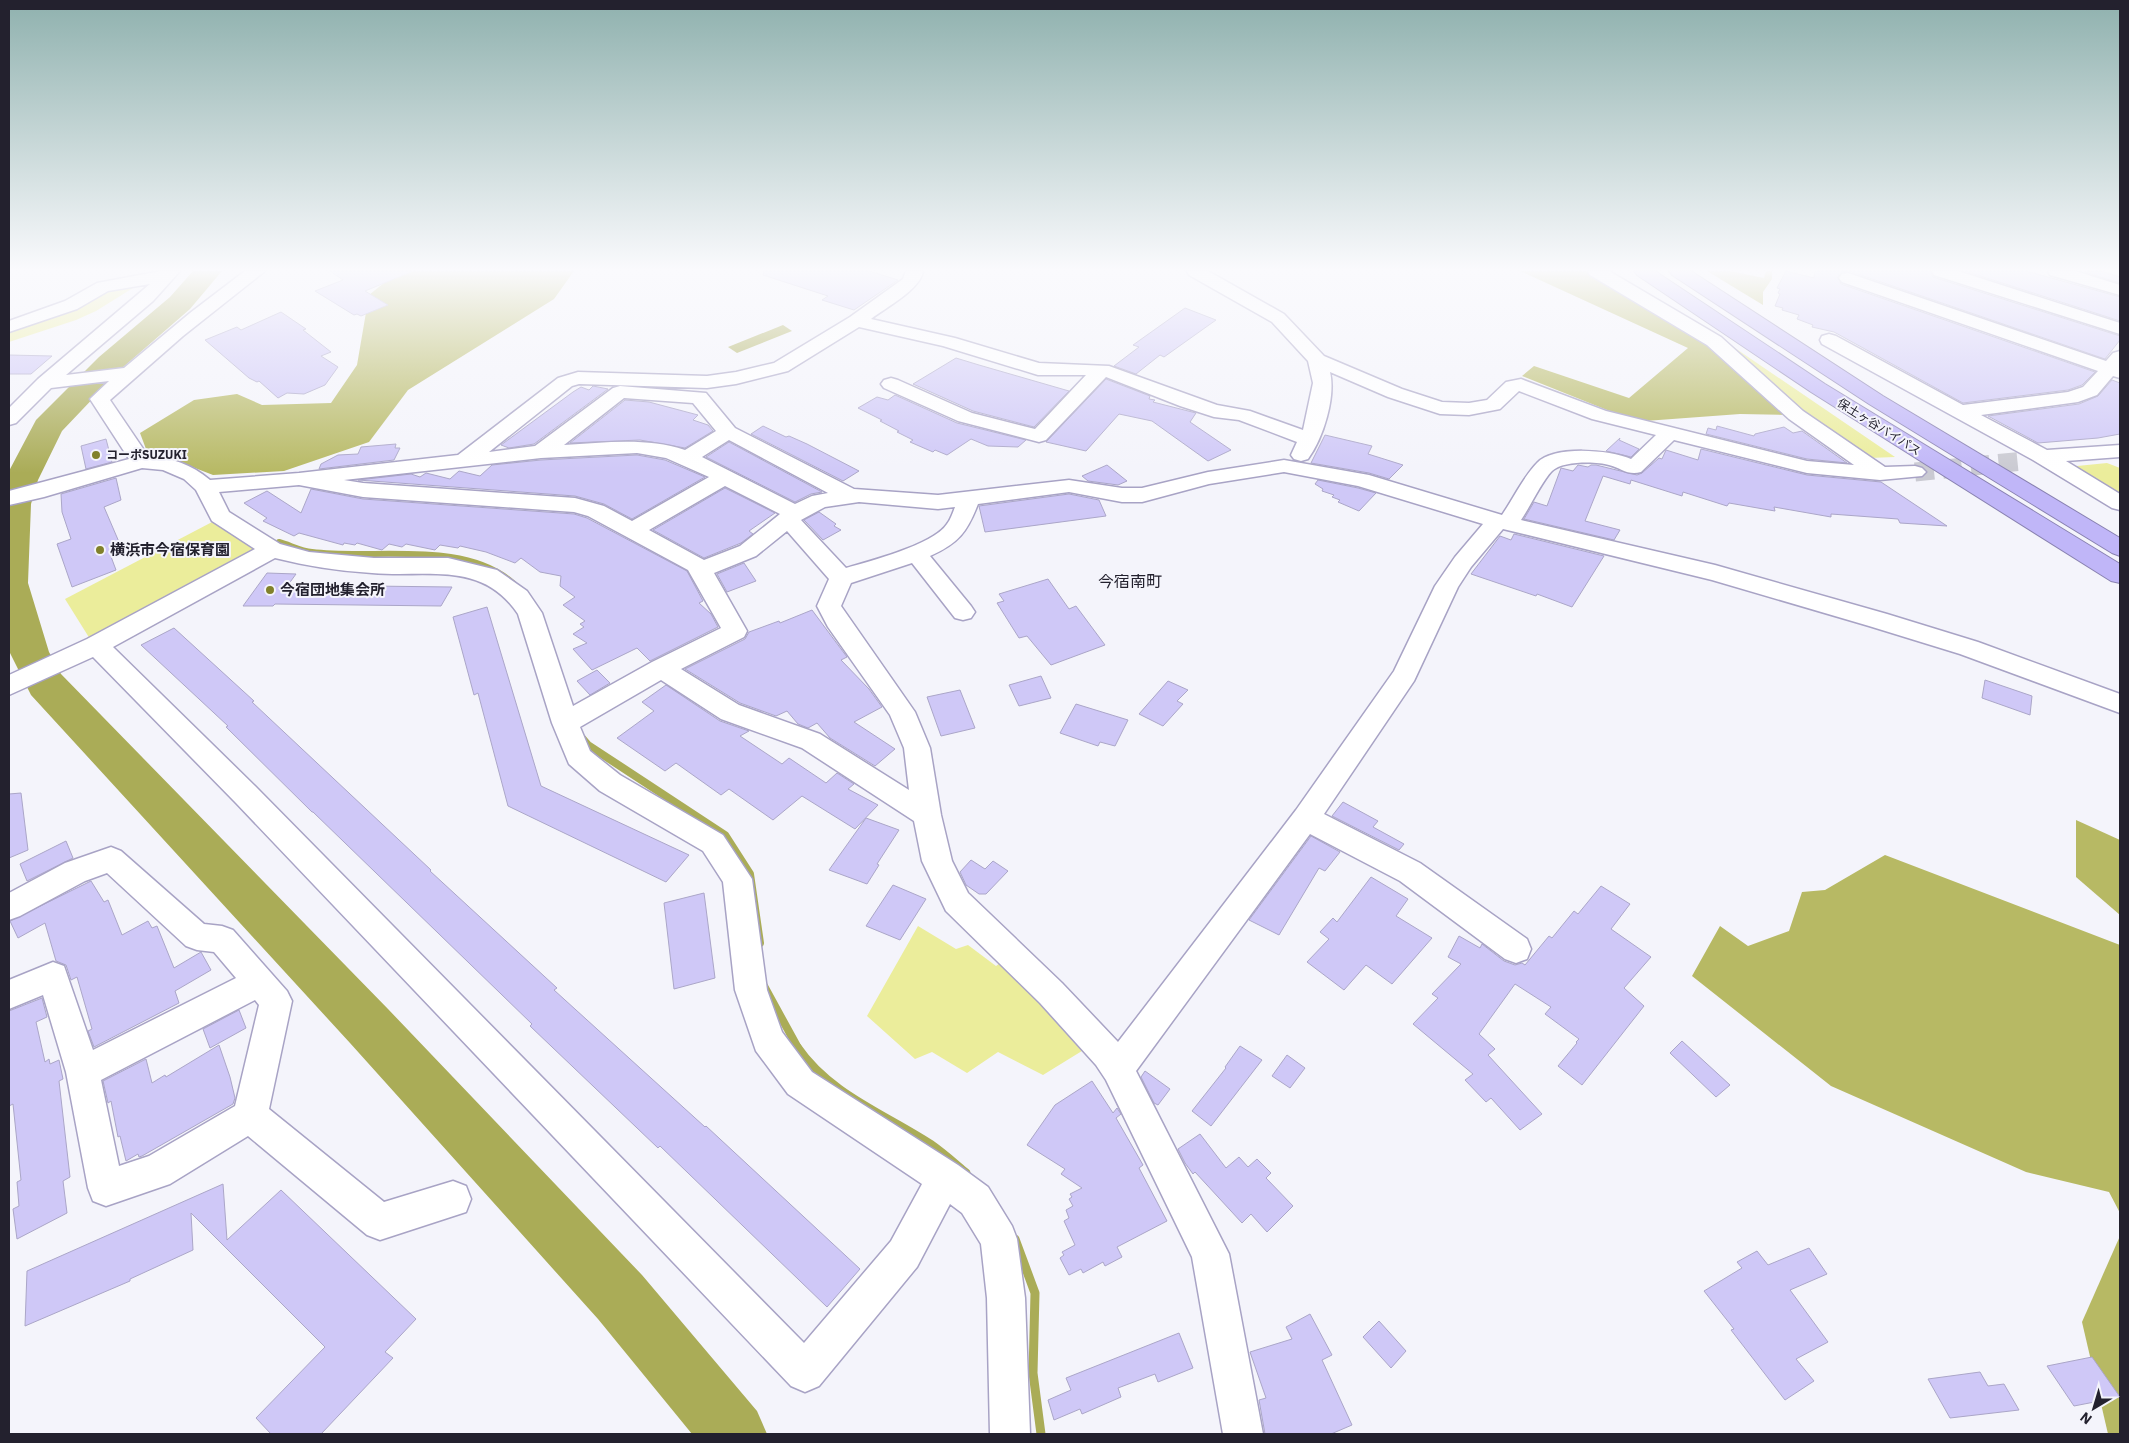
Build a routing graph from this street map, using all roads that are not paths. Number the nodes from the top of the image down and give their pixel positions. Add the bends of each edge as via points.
1 (101, 338) edge
2 (168, 338) edge
3 (828, 338) edge
4 (932, 338) edge
5 (1297, 338) edge
6 (1710, 338) edge
7 (1744, 338) edge
8 (1781, 338) edge
9 (2032, 338) edge
10 (1829, 340) dead end
11 (1317, 360) junction
12 (2117, 366) edge
13 (1102, 370) junction
14 (130, 373) junction
15 (53, 382) junction
16 (891, 384) dead end
17 (1961, 412) junction
18 (9, 420) edge
19 (728, 432) junction
20 (1669, 434) junction
21 (2120, 451) edge
22 (542, 452) junction
23 (2096, 454) junction
24 (687, 458) junction
25 (1298, 458) junction
26 (2034, 459) junction
27 (463, 461) junction
28 (141, 462) junction
29 (2120, 464) edge
30 (1915, 472) tunnel mouth
31 (1880, 474) junction
32 (725, 477) junction
33 (299, 479) junction
34 (205, 487) junction
35 (852, 496) junction
36 (9, 498) edge
37 (970, 498) junction
38 (2120, 503) edge
39 (792, 516) junction
40 (1503, 522) junction
41 (633, 530) junction
42 (2120, 548) edge
43 (272, 550) junction
44 (916, 553) junction
45 (700, 570) junction
46 (2120, 575) edge
47 (841, 578) junction
48 (963, 612) dead end
49 (86, 650) junction
50 (662, 668) junction
51 (10, 686) edge
52 (2120, 704) edge
53 (565, 722) junction
54 (926, 815) junction
55 (1306, 818) junction
56 (9, 907) edge
57 (1516, 948) dead end
58 (259, 982) junction
59 (9, 994) edge
60 (1118, 1068) junction
61 (83, 1072) junction
62 (250, 1116) junction
63 (945, 1178) junction
64 (453, 1199) dead end
65 (1010, 1434) edge
66 (1242, 1434) edge

1 - 15 street
2 - 14 street
3 - 27 street via 781,367 736,378 707,382 578,378 565,382
4 - 13 street via 1038,368
5 - 11 street
6 - 31 street via 1796,415
7 - 46 highway, 保土ヶ谷バイパス
8 - 42 highway, 保土ヶ谷バイパス via 1876,400
9 - 12 street
10 - 17 street
11 - 20 street via 1440,408 1493,405 1512,386 1521,385 1599,415
11 - 25 street via 1323,383 1314,428
12 - 17 street via 2090,391 2071,398
13 - 16 street via 1040,436 964,417
13 - 25 street via 1214,412 1243,415
14 - 15 street
14 - 28 street via 100,399
15 - 18 street
17 - 26 street
19 - 22 street via 699,397 620,392
19 - 24 street
19 - 35 street
20 - 31 street via 1807,467
20 - 40 street via 1634,468 1609,458 1584,457 1550,463
21 - 23 street
22 - 24 street via 637,447
22 - 27 street
23 - 26 street
23 - 29 street
24 - 32 street
25 - 37 street via 1142,495 1069,486
25 - 40 street
26 - 38 street
27 - 33 street
28 - 34 street via 166,464 191,475
28 - 36 street
30 - 31 street
32 - 39 street
32 - 41 street
33 - 34 street
33 - 41 street via 363,490 575,505 596,511
34 - 43 street via 220,516
35 - 37 street via 938,502
35 - 39 street via 820,501
37 - 44 street via 955,531
39 - 45 street via 748,551
39 - 47 street
40 - 52 street via 1714,574 1878,620 1969,648
40 - 55 street via 1463,562 1447,586 1405,675
41 - 45 street
43 - 49 street
43 - 53 street via 309,559 374,566 448,566 489,575 519,597 530,613
44 - 47 street
44 - 48 street
45 - 50 street via 735,631
47 - 54 street via 829,606 902,712 917,748
49 - 51 street
49 - 63 street via 246,795 805,1372 904,1254
50 - 53 street
50 - 54 street via 730,712 811,741
53 - 63 street via 579,757 610,783 714,843 737,879 751,990 768,1040 800,1083
54 - 60 street via 937,861 957,902 1051,993
55 - 57 street via 1410,872
55 - 60 street
56 - 58 street via 75,872 111,859 197,938 222,939
58 - 61 street
58 - 62 street via 276,1001
59 - 61 street via 52,976
60 - 66 street via 1210,1254
61 - 62 street via 106,1188 157,1171
62 - 64 street via 380,1222
63 - 65 street via 976,1200 999,1239 1006,1298

